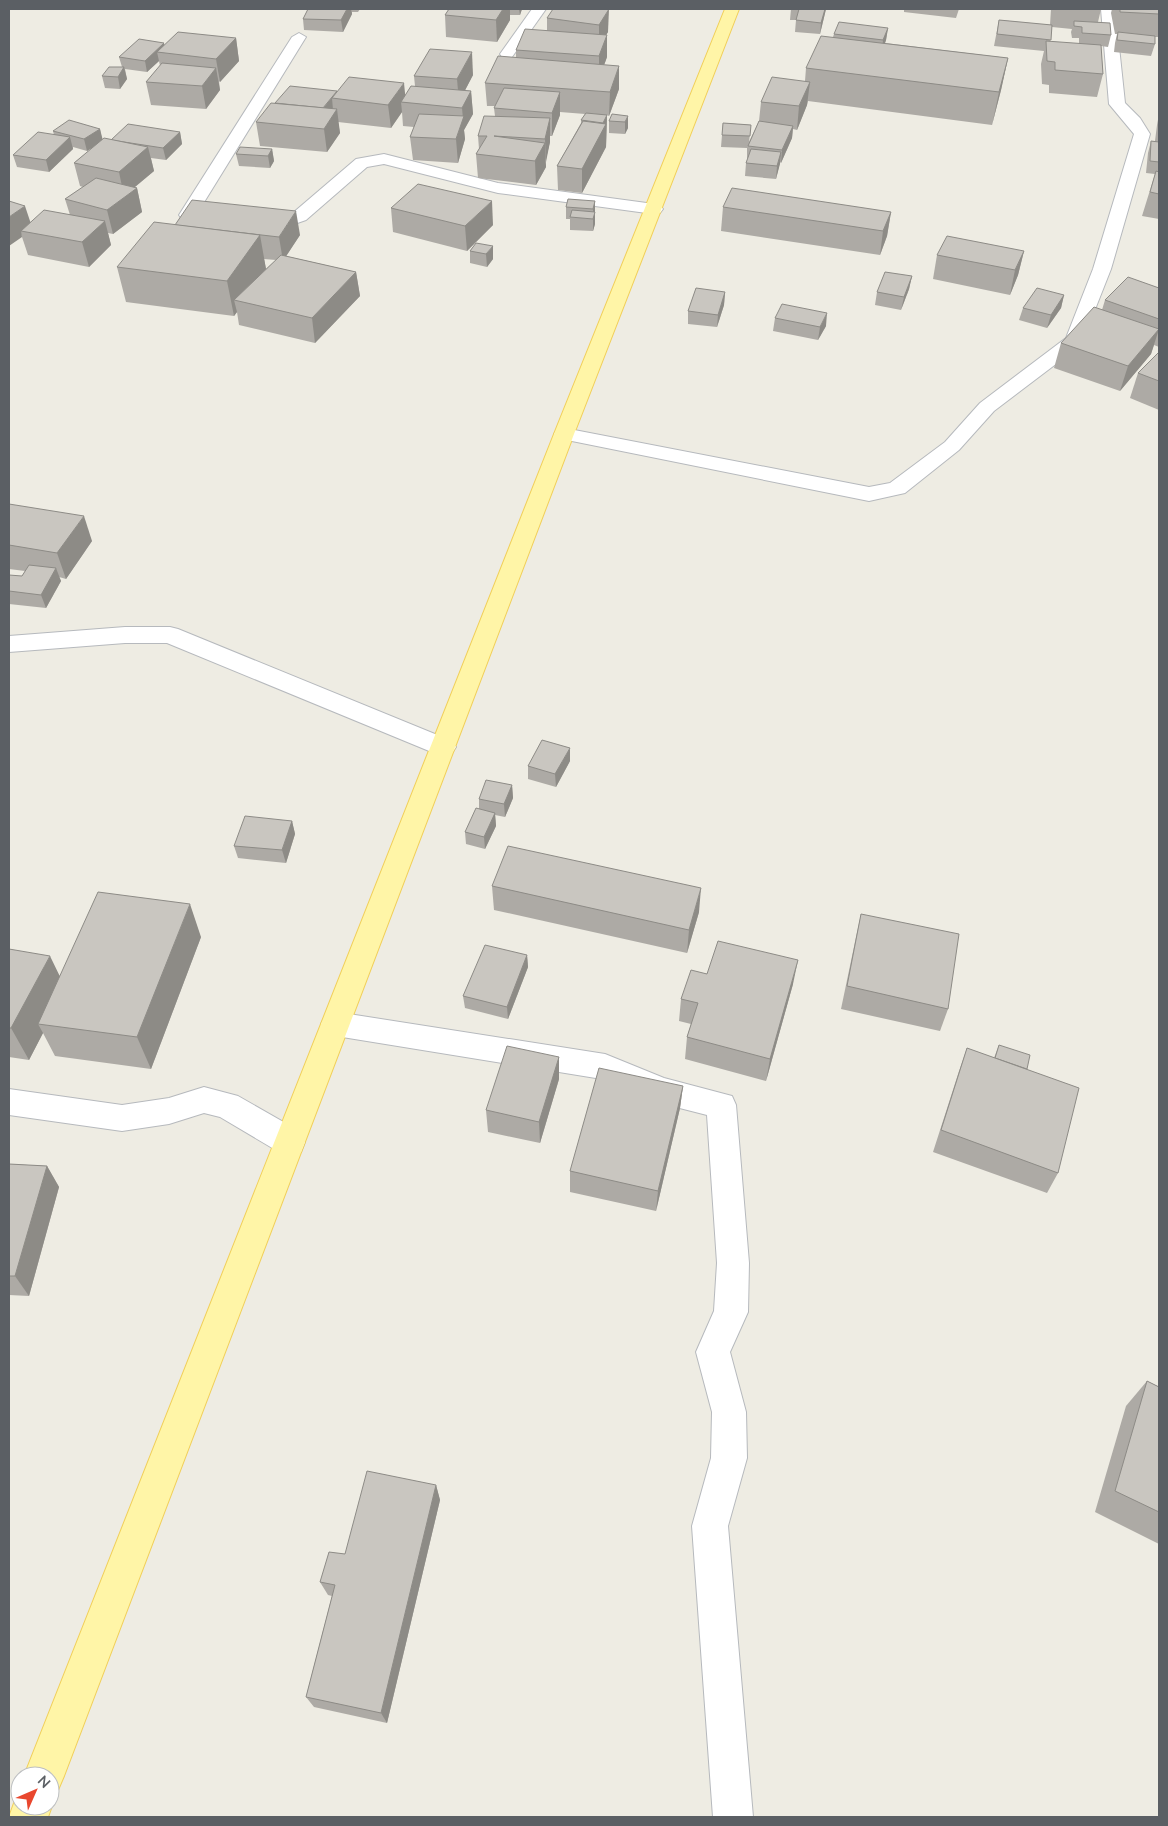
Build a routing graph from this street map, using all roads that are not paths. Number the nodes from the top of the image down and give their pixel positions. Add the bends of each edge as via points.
1 (539, 9) edge
2 (732, 9) edge
3 (1108, 9) edge
4 (298, 37) dead end
5 (507, 54) dead end
6 (654, 209) junction
7 (220, 221) edge
8 (247, 223) edge
9 (564, 434) junction
10 (9, 644) edge
11 (443, 747) junction
12 (336, 1024) junction
13 (9, 1102) edge
14 (290, 1142) junction
15 (48, 1766) edge
16 (733, 1817) edge

1 - 5 street
2 - 6 main road
3 - 9 street via 1117,104 1142,134 1102,269 1074,341 987,407 952,446 897,488 869,494
4 - 7 street via 188,216
6 - 8 street via 498,188 384,159 362,163 300,216 283,223
6 - 9 main road
9 - 11 main road
10 - 11 street via 125,635 170,636
11 - 12 main road
12 - 14 main road
12 - 16 street via 605,1067 660,1090 721,1105 733,1263 731,1312 713,1352 729,1412 729,1458 710,1526
13 - 14 street via 122,1118 169,1111 204,1100 227,1105
14 - 15 main road

